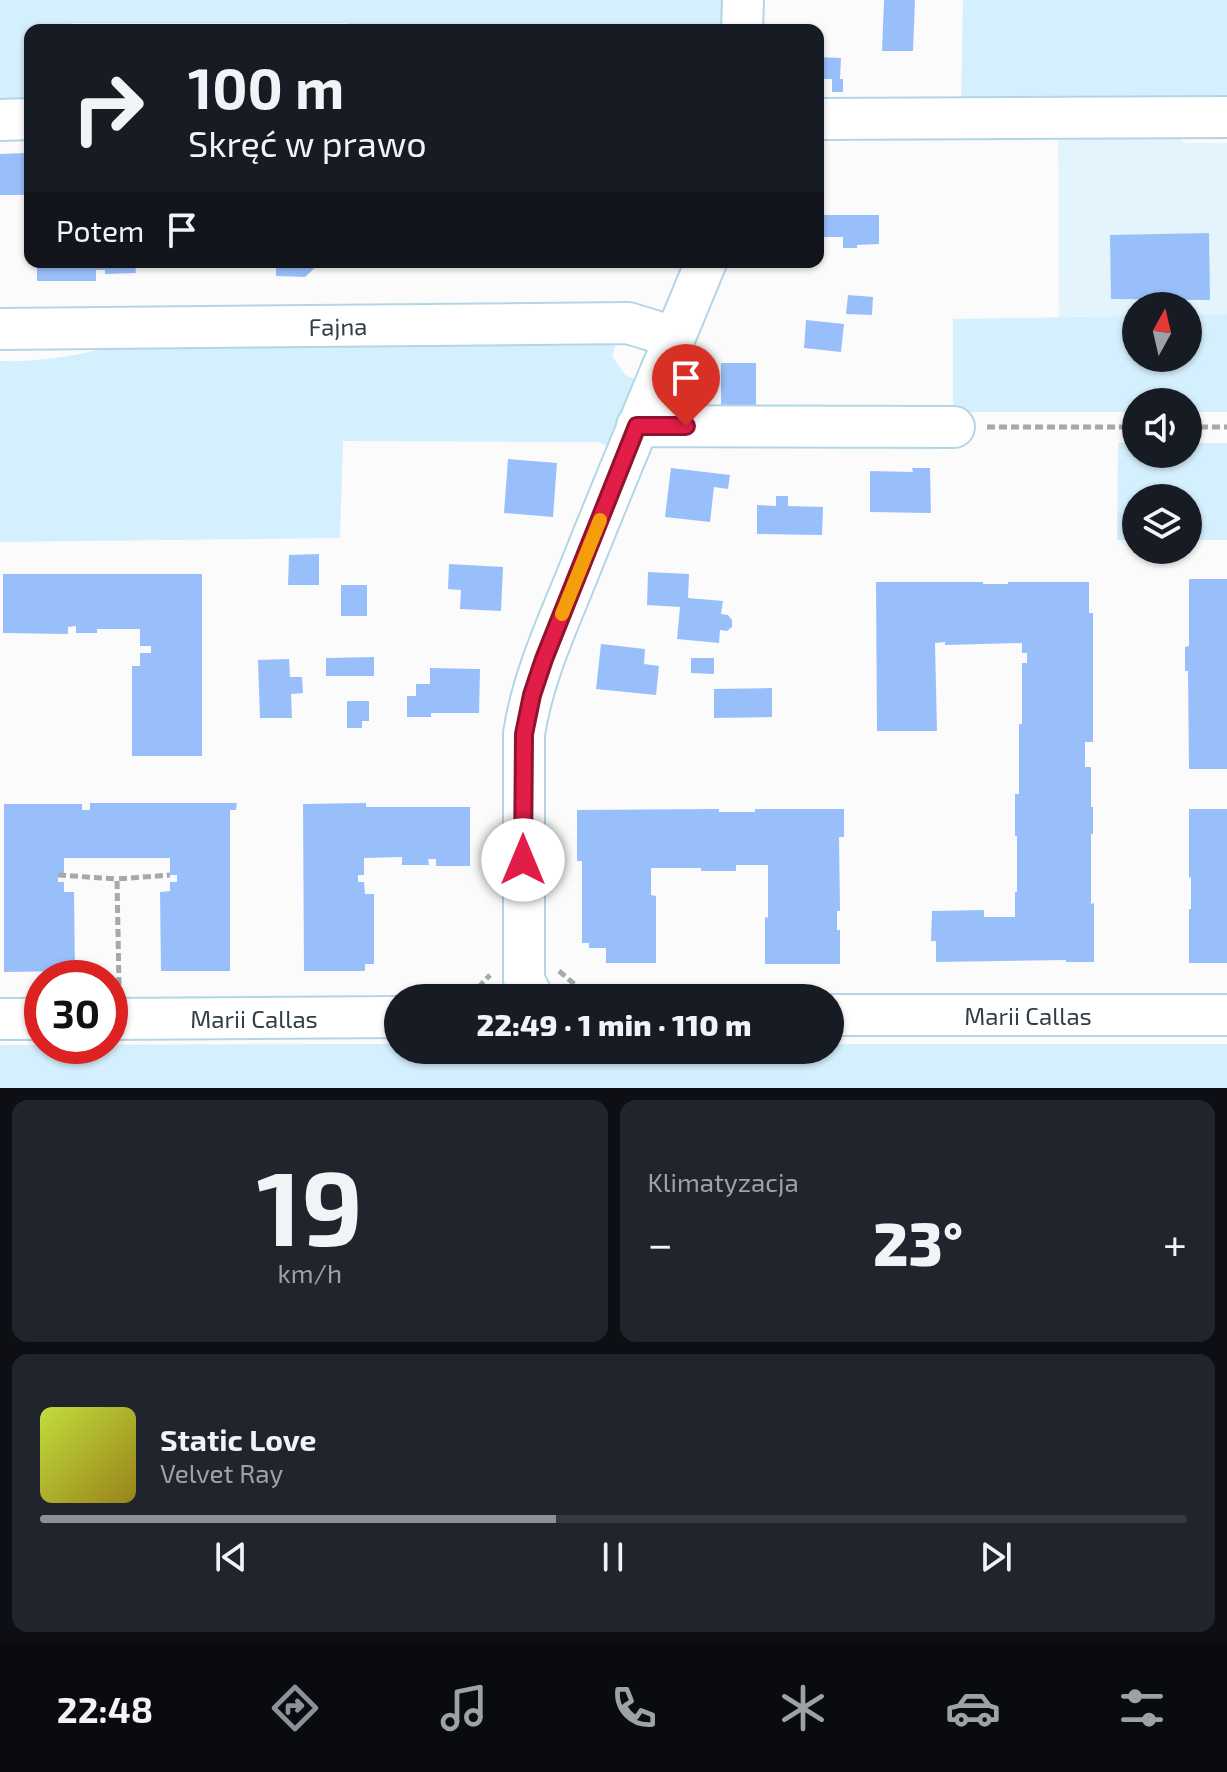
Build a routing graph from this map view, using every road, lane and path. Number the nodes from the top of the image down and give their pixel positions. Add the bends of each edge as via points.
1 (743, 0) edge
2 (742, 24) edge
3 (1227, 117) edge
4 (24, 119) edge
5 (824, 119) edge
6 (0, 120) edge
7 (703, 268) edge
8 (0, 329) edge
9 (674, 337) junction
10 (637, 426) junction
11 (954, 427) joint
12 (1122, 427) edge
13 (1202, 427) edge
14 (1227, 427) edge
15 (58, 875) dead end
16 (170, 875) dead end
17 (117, 879) junction
18 (116, 960) edge
19 (543, 982) edge
20 (128, 1004) edge
21 (844, 1005) edge
22 (1227, 1015) edge
23 (384, 1016) edge
24 (0, 1019) edge
25 (24, 1019) edge

1 - 2 street
3 - 5 street
4 - 6 street
7 - 9 street
8 - 9 street, Fajna via 628,323
9 - 10 street
10 - 11 street
10 - 19 street via 526,716 524,980
11 - 12 path
13 - 14 path
15 - 17 path
16 - 17 path
17 - 18 path
20 - 23 street, Marii Callas
21 - 22 street, Marii Callas
24 - 25 street

